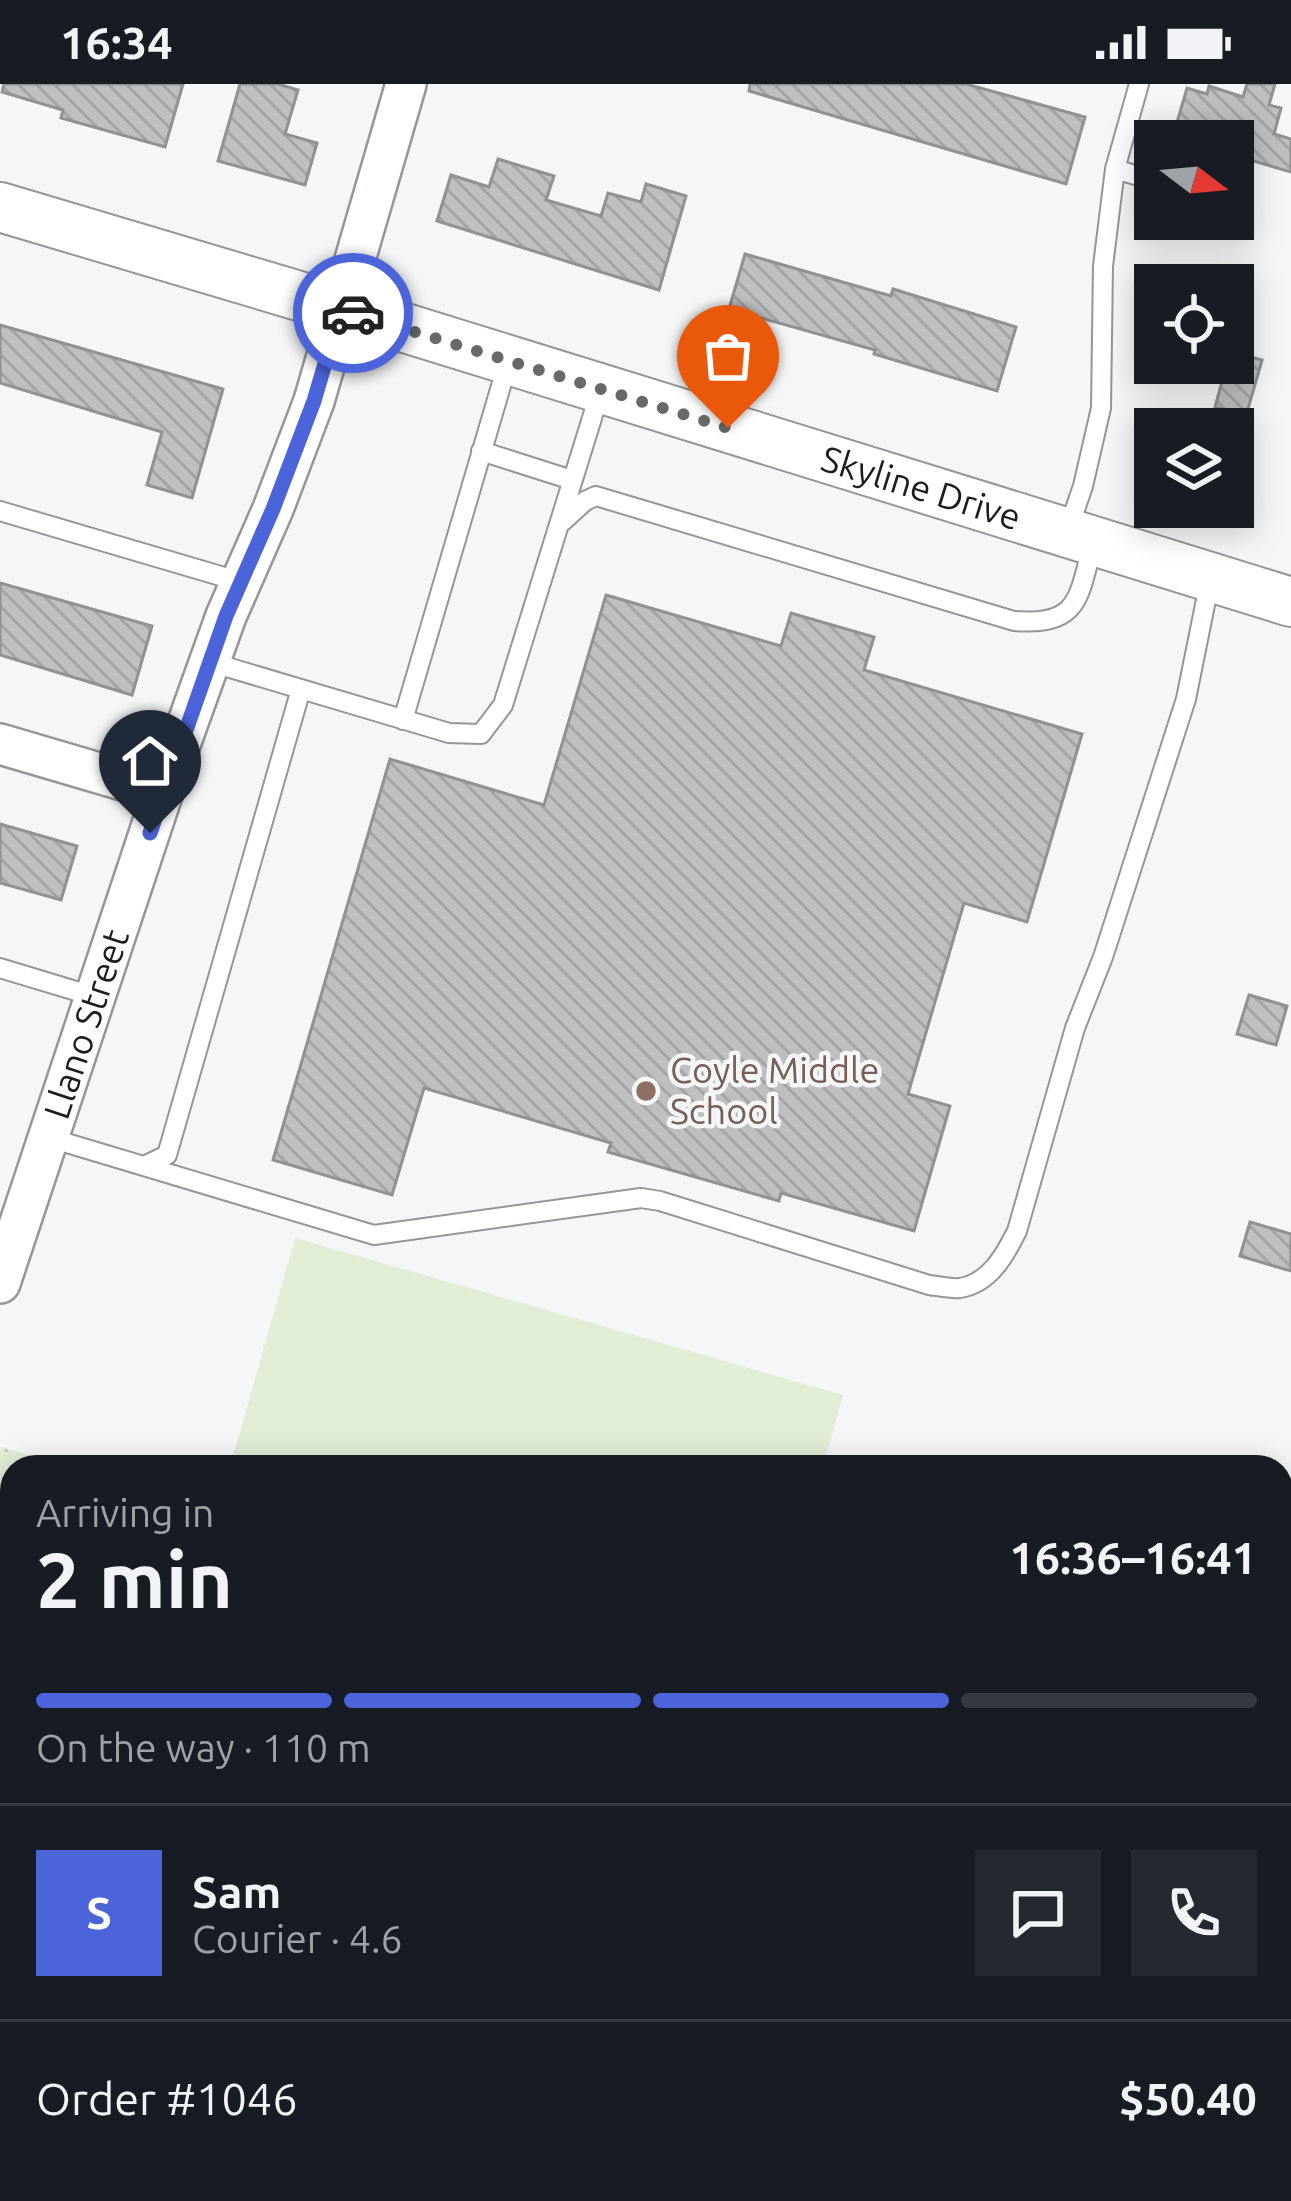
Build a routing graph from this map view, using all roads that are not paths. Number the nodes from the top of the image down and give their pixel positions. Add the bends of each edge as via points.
1 (406, 84) edge
2 (1139, 84) edge
3 (1115, 169) junction
4 (1134, 175) edge
5 (0, 207) edge
6 (341, 309) junction
7 (508, 360) junction
8 (601, 389) junction
9 (482, 451) junction
10 (572, 480) junction
11 (0, 511) edge
12 (559, 525) junction
13 (1081, 537) junction
14 (1211, 577) junction
15 (241, 582) junction
16 (1291, 602) edge
17 (209, 662) junction
18 (302, 689) junction
19 (403, 720) junction
20 (0, 744) edge
21 (163, 792) junction
22 (0, 968) edge
23 (96, 997) junction
24 (50, 1138) junction
25 (144, 1166) junction
26 (11, 1216) edge
27 (0, 1283) edge

1 - 6 street, Llano Street
2 - 3 lane
3 - 4 lane
3 - 13 lane via 1100,409
5 - 6 street, Skyline Drive
6 - 7 street, Skyline Drive
6 - 15 street, Llano Street via 314,401
7 - 8 street, Skyline Drive
7 - 9 lane
8 - 10 lane
8 - 13 street, Skyline Drive
9 - 10 lane
9 - 19 lane
10 - 12 lane
11 - 15 lane
12 - 13 lane via 596,496 1041,623 1063,616 1078,599
12 - 19 lane via 503,705 481,734
13 - 14 street, Skyline Drive
14 - 16 street, Skyline Drive
14 - 25 lane via 1186,699 1075,1028 1018,1232 986,1277 960,1288 929,1285 640,1198 374,1235
15 - 17 street, Llano Street
17 - 18 lane
17 - 21 street, Llano Street
18 - 19 lane
18 - 25 lane via 167,1155
20 - 21 street
21 - 23 street, Llano Street
22 - 23 lane
23 - 24 street, Llano Street
24 - 25 lane
24 - 26 street, Llano Street
26 - 27 street, Llano Street

